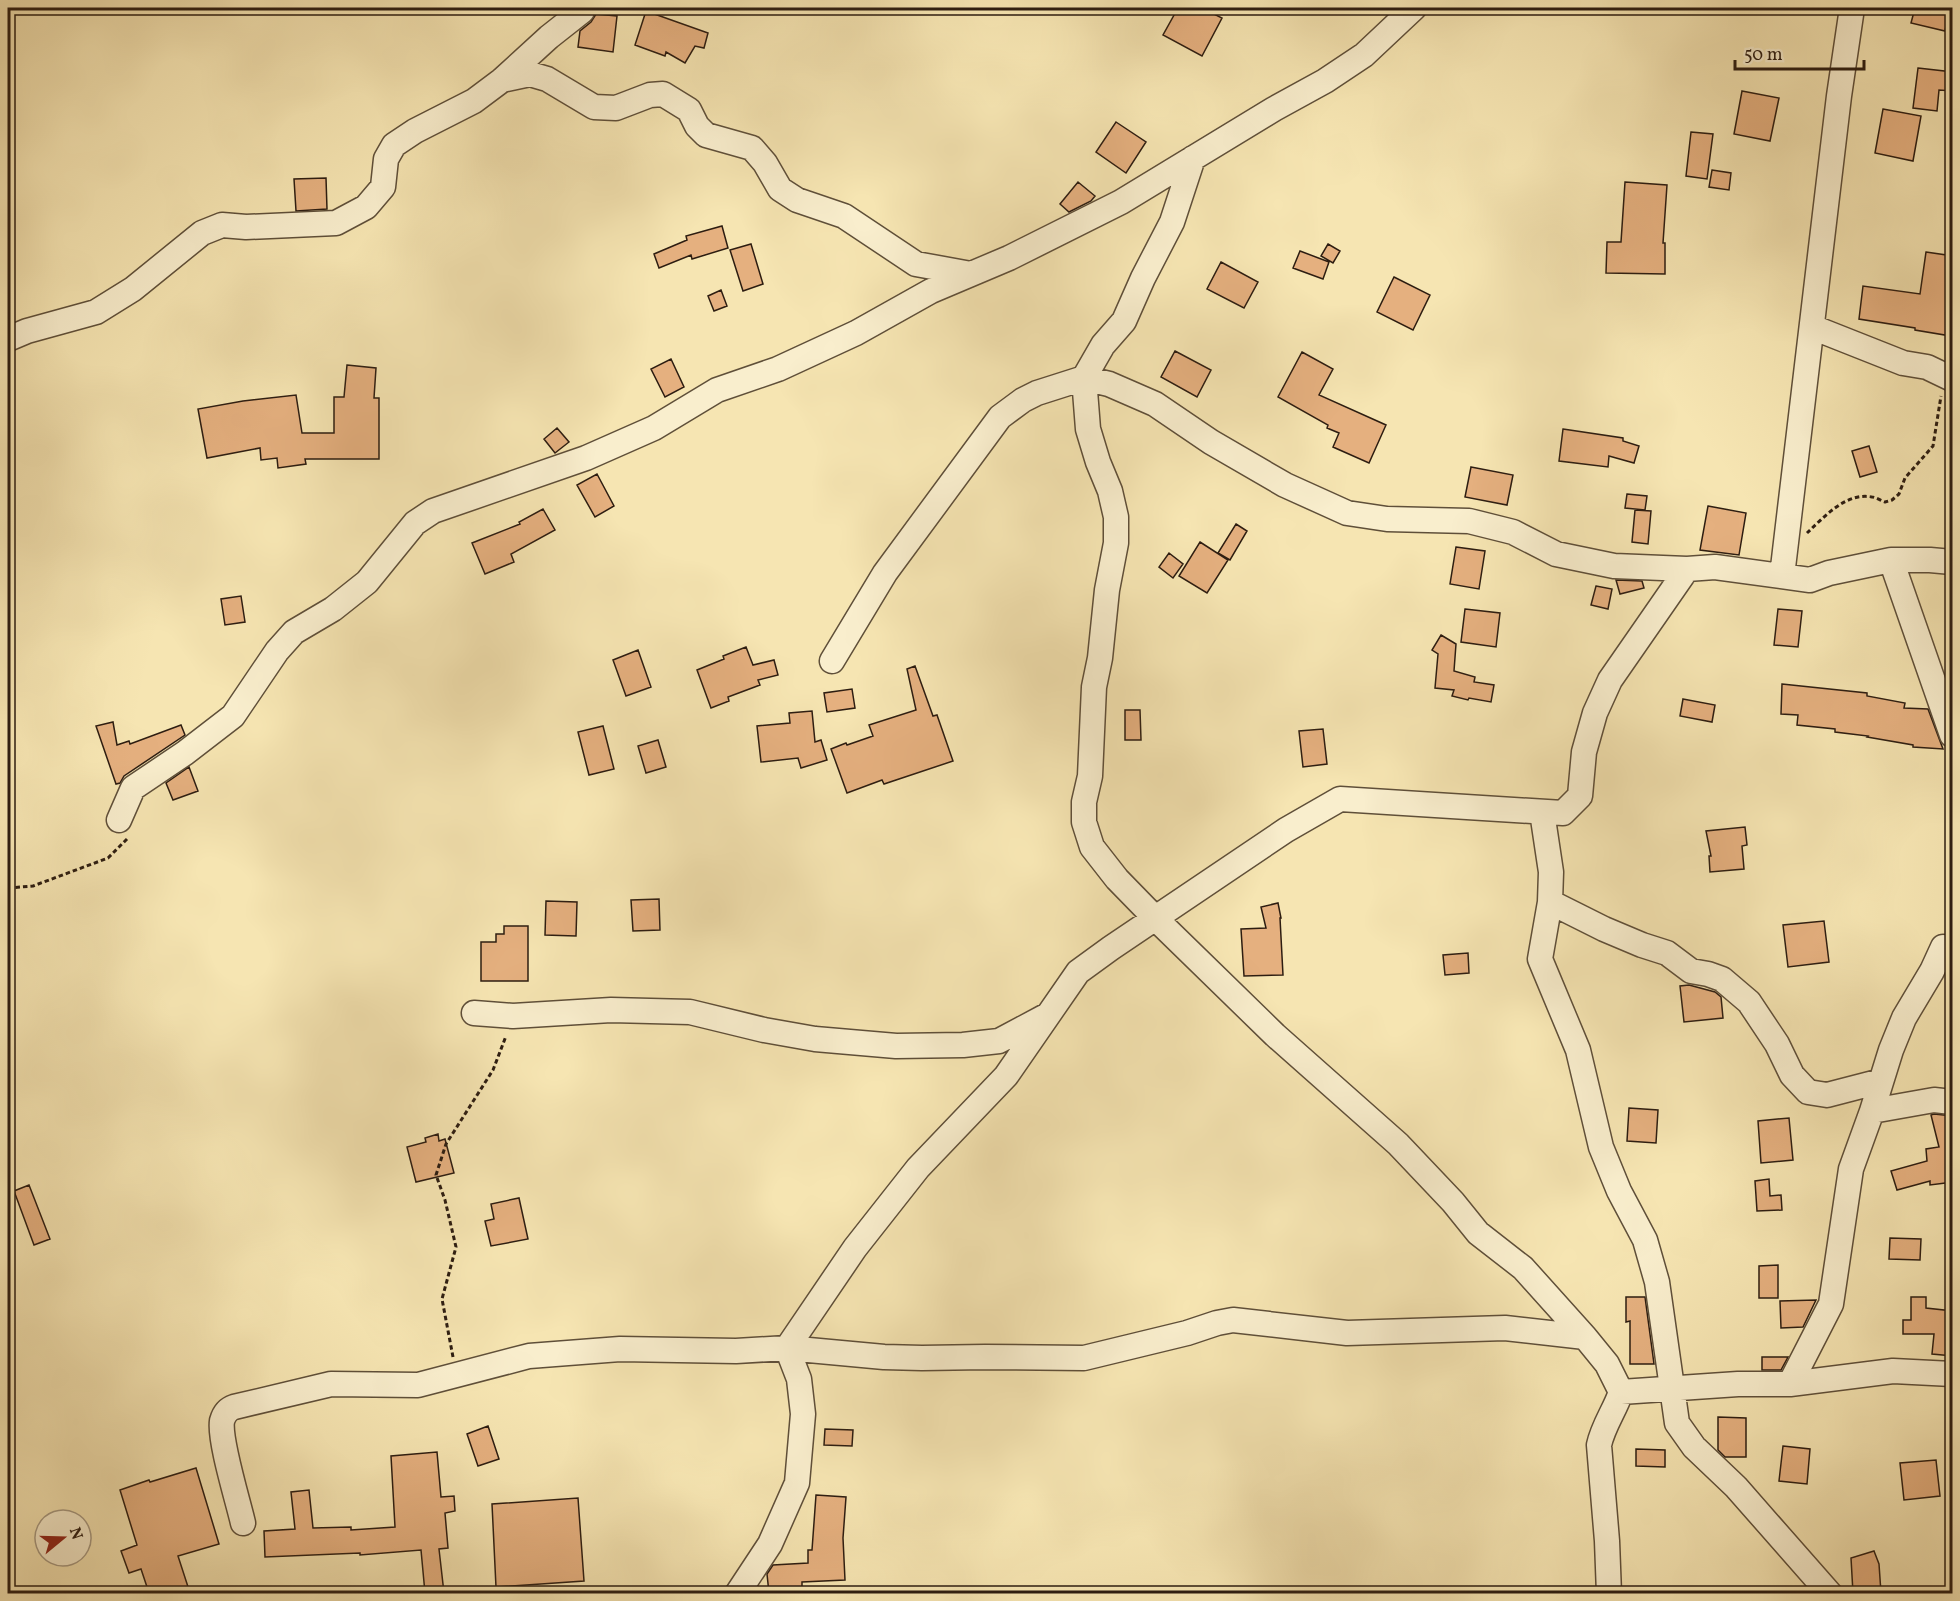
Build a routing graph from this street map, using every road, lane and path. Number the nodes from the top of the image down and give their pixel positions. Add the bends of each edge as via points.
1 (1414, 8) edge
2 (1852, 8) edge
3 (581, 9) edge
4 (502, 80) junction
5 (1193, 158) junction
6 (971, 274) junction
7 (1812, 327) junction
8 (8, 339) edge
9 (1084, 378) junction
10 (1952, 379) edge
11 (1785, 551) junction
12 (1891, 560) junction
13 (1953, 562) edge
14 (1687, 569) junction
15 (1782, 576) junction
16 (832, 661) dead end
17 (1953, 735) edge
18 (1542, 812) junction
19 (119, 820) joint
20 (8, 888) edge
21 (1550, 902) junction
22 (1155, 918) junction
23 (1943, 947) dead end
24 (474, 1013) dead end
25 (513, 1016) junction
26 (1047, 1016) junction
27 (1881, 1081) junction
28 (1953, 1102) edge
29 (1872, 1111) junction
30 (1585, 1337) junction
31 (787, 1348) junction
32 (466, 1372) junction
33 (1953, 1374) edge
34 (1790, 1384) junction
35 (1671, 1387) junction
36 (1621, 1392) junction
37 (243, 1523) dead end
38 (737, 1593) edge
39 (1609, 1593) edge
40 (1830, 1593) edge

1 - 5 street via 1364,54 1325,81
2 - 7 street
3 - 4 street
4 - 6 street via 530,74 547,79 594,107 616,108 663,94 689,110 706,135 752,148 780,189 797,200 844,216 916,264
4 - 8 street via 474,101 394,145 386,159 383,188 366,207 336,223 222,225 202,233 133,289 96,312
5 - 6 street via 1121,202
5 - 9 street via 1172,222 1124,321 1103,345
6 - 19 street via 778,369 717,390 645,433 586,458 433,511 416,523 367,582 333,609 294,632 233,716 133,788
7 - 10 street
7 - 11 street
9 - 14 street via 1155,404 1285,485 1347,513 1386,519 1468,521 1513,532 1556,554 1614,566
9 - 16 street via 1023,399 1000,417 885,573
9 - 22 street via 1088,429 1116,517 1116,543 1094,687 1084,822 1092,846
10 - 11 path via 1941,396 1933,446 1905,478 1899,494 1885,502 1873,496 1845,502
11 - 15 street
12 - 13 street
12 - 15 street via 1810,580
12 - 17 street
14 - 15 street via 1715,567
14 - 18 street via 1610,680 1584,752 1580,796 1563,813
18 - 21 street via 1551,872
18 - 22 street via 1340,799 1286,830
19 - 20 path via 134,829 108,858 33,886
21 - 27 street via 1604,929 1667,953 1691,971 1722,979 1749,1002 1792,1075 1808,1092 1827,1095
21 - 35 street via 1540,959 1578,1050 1601,1147 1645,1240 1657,1282
22 - 26 street via 1078,972
22 - 30 street via 1275,1035 1398,1144 1478,1233 1523,1268
23 - 27 street via 1904,1018
24 - 25 street
25 - 26 street via 690,1012 815,1039 896,1046 999,1041
25 - 32 path via 493,1070 446,1144 436,1175 456,1247 442,1299 452,1355
26 - 31 street via 1006,1076 918,1168 862,1239
27 - 29 street
28 - 29 street via 1934,1100
29 - 34 street via 1851,1169 1831,1304
30 - 31 street via 1505,1328 1347,1333 1233,1320 1084,1358 912,1358
30 - 36 street
31 - 32 street via 620,1349 530,1356
31 - 38 street via 799,1379 803,1414 797,1483 770,1544
32 - 37 street via 418,1385 331,1384 230,1408 223,1418 223,1438
33 - 34 street via 1893,1371
34 - 35 street
35 - 36 street
35 - 40 street via 1677,1423 1694,1447 1736,1487
36 - 39 street via 1601,1432 1599,1445

